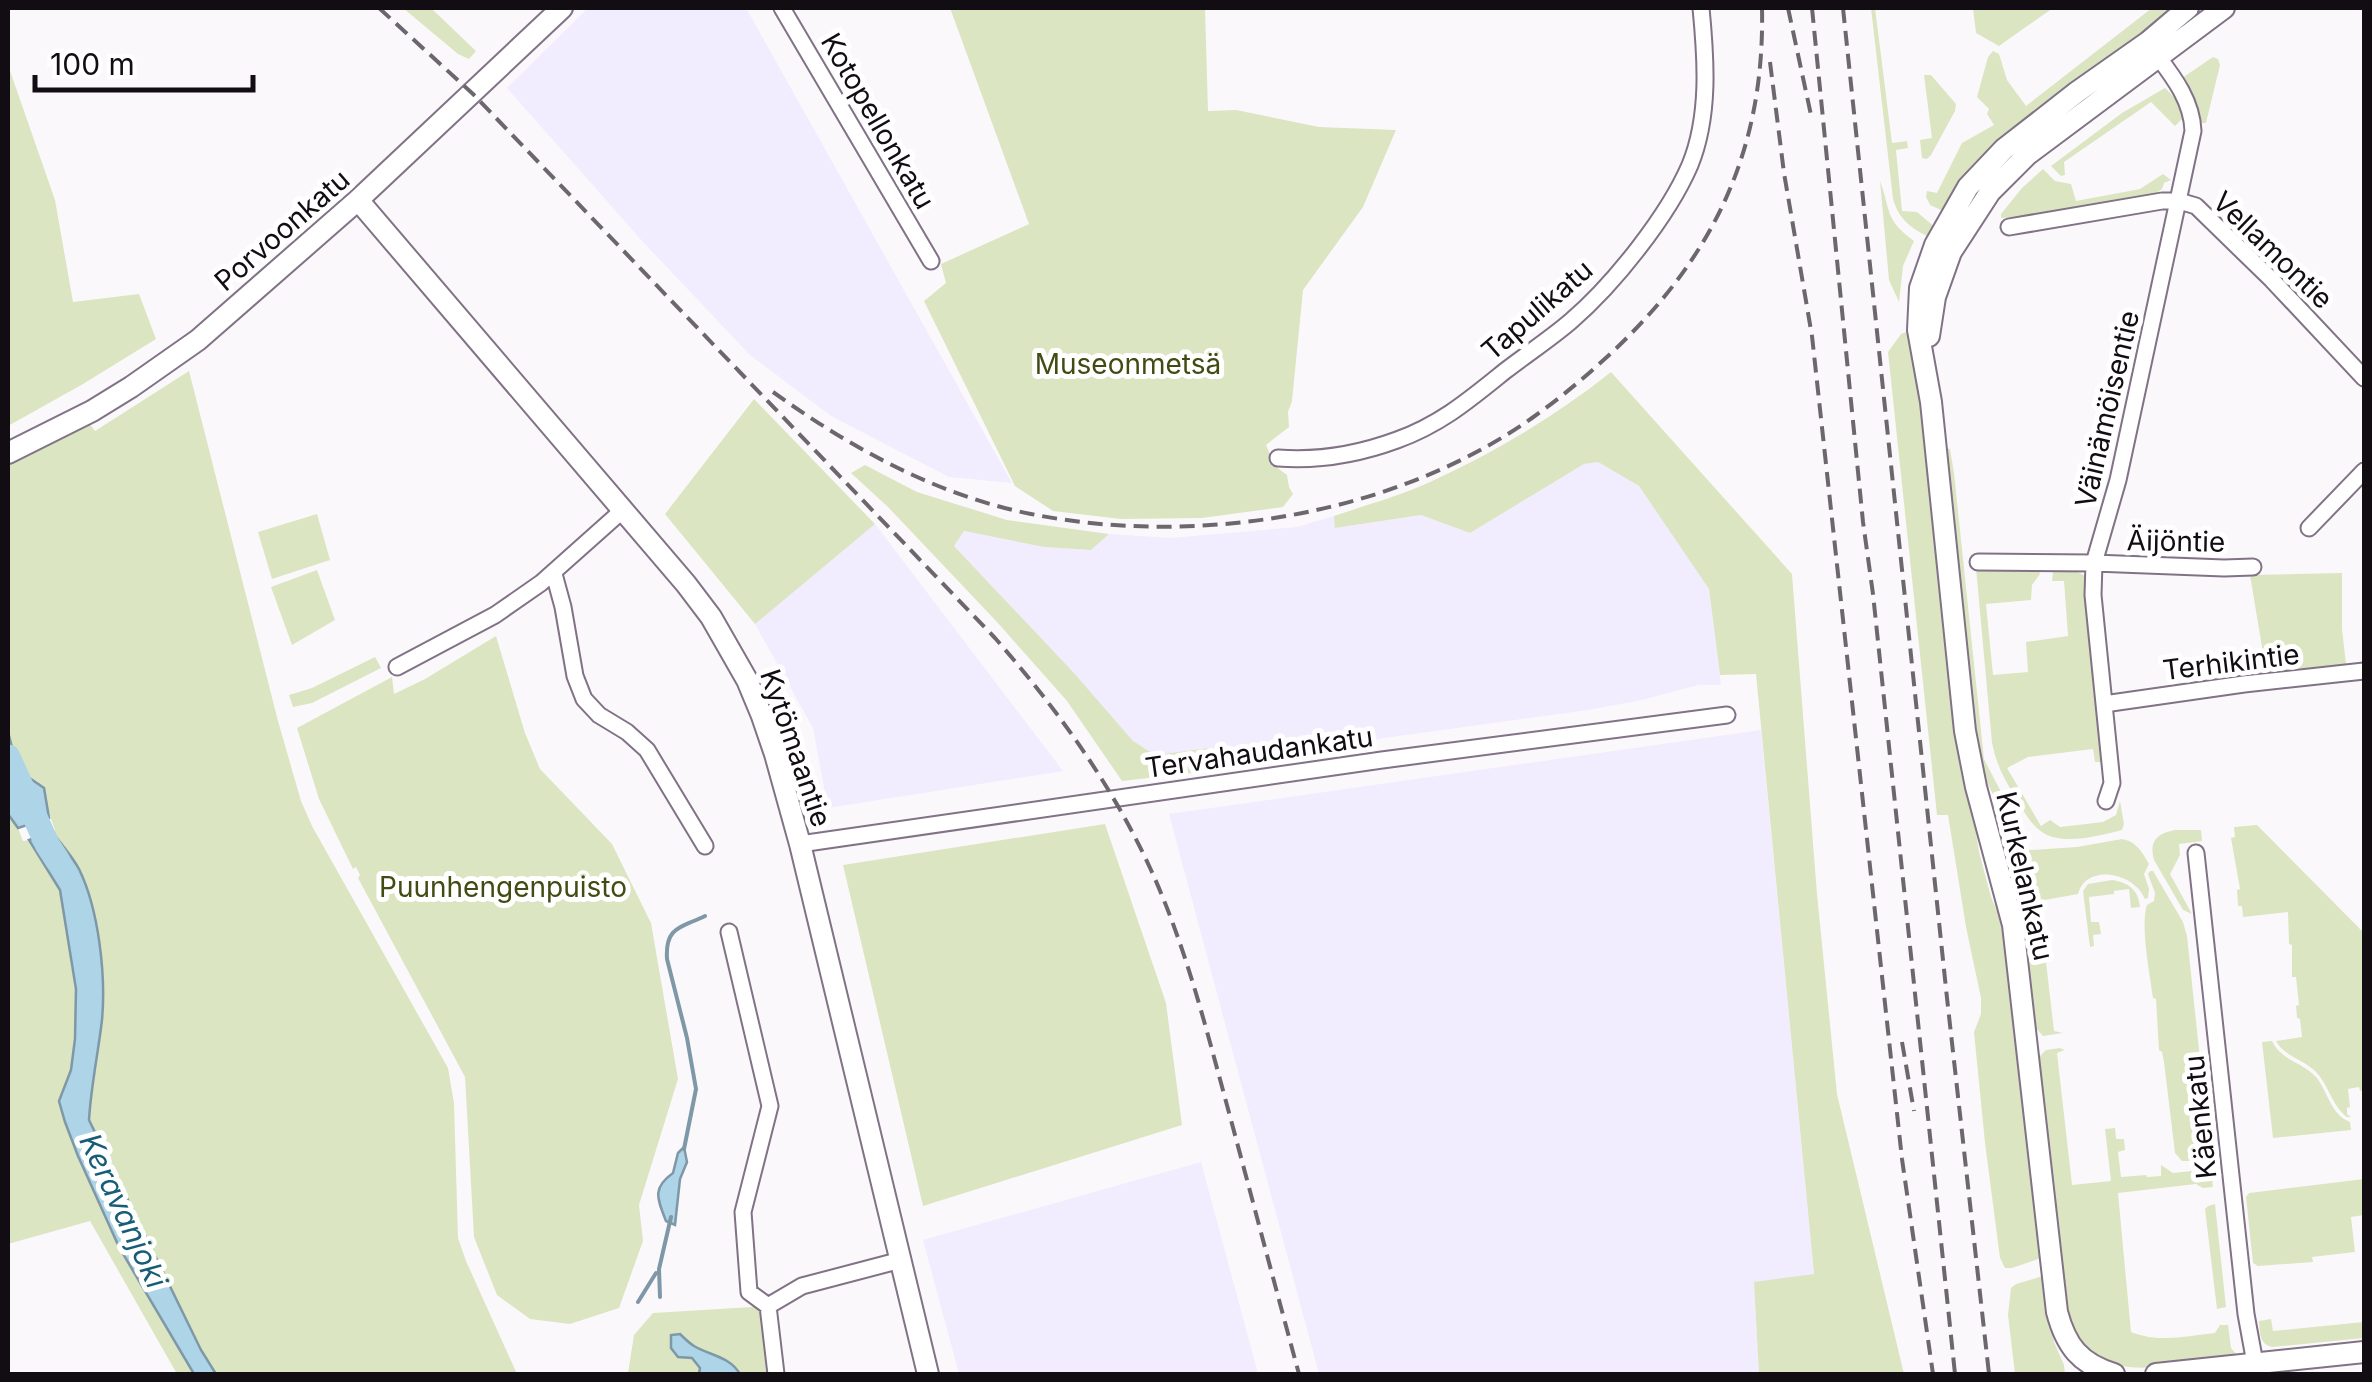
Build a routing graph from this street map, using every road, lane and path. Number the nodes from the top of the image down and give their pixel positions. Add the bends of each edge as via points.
1 (562, 8) edge
2 (782, 8) edge
3 (1700, 8) edge
4 (2188, 8) edge
5 (2224, 8) edge
6 (2154, 50) junction
7 (358, 200) junction
8 (2180, 201) junction
9 (2009, 227) dead end
10 (931, 260) dead end
11 (2364, 378) edge
12 (8, 453) edge
13 (1278, 458) dead end
14 (2364, 471) edge
15 (622, 510) junction
16 (2309, 528) dead end
17 (1978, 562) dead end
18 (2094, 563) junction
19 (2253, 567) dead end
20 (554, 574) junction
21 (397, 667) dead end
22 (2364, 672) edge
23 (2104, 704) junction
24 (1727, 716) dead end
25 (2106, 801) dead end
26 (800, 844) junction
27 (705, 846) dead end
28 (2196, 853) dead end
29 (729, 932) dead end
30 (901, 1260) junction
31 (768, 1306) junction
32 (2364, 1352) edge
33 (2081, 1368) edge
34 (2256, 1369) edge
35 (776, 1374) edge
36 (928, 1374) edge
37 (2114, 1374) edge
38 (2156, 1374) edge

1 - 7 street, Porvoonkatu
2 - 10 street, Kotopellonkatu
3 - 13 street, Tapulikatu via 1703,121 1692,161 1675,196 1606,288 1444,418 1351,453
4 - 6 street, Kurkelankatu
5 - 6 street, Kurkelankatu
6 - 8 street, Väinämöisentie via 2193,122
6 - 33 street, Kurkelankatu via 1990,192 1945,268 1925,363 1965,731 2013,925 2057,1312
7 - 12 street, Porvoonkatu via 198,340 131,388
7 - 15 street, Kytömaantie
8 - 9 street, Vellamontie
8 - 11 street, Vellamontie via 2196,206
8 - 18 street, Väinämöisentie
14 - 16 street
15 - 20 street
15 - 26 street, Kytömaantie via 730,648 762,716
17 - 18 street, Äijöntie
18 - 19 street, Äijöntie
18 - 23 street, Väinämöisentie
20 - 21 street via 495,615
20 - 27 street via 584,698 647,750
22 - 23 street, Terhikintie
23 - 25 street, Väinämöisentie via 2112,783
24 - 26 street, Tervahaudankatu
26 - 30 street, Kytömaantie
28 - 34 street, Käenkatu
29 - 31 street via 770,1106 743,1212 750,1292
30 - 31 street via 802,1286
30 - 36 street, Kytömaantie
31 - 35 street
32 - 34 street
33 - 37 street, Kurkelankatu
34 - 38 street

